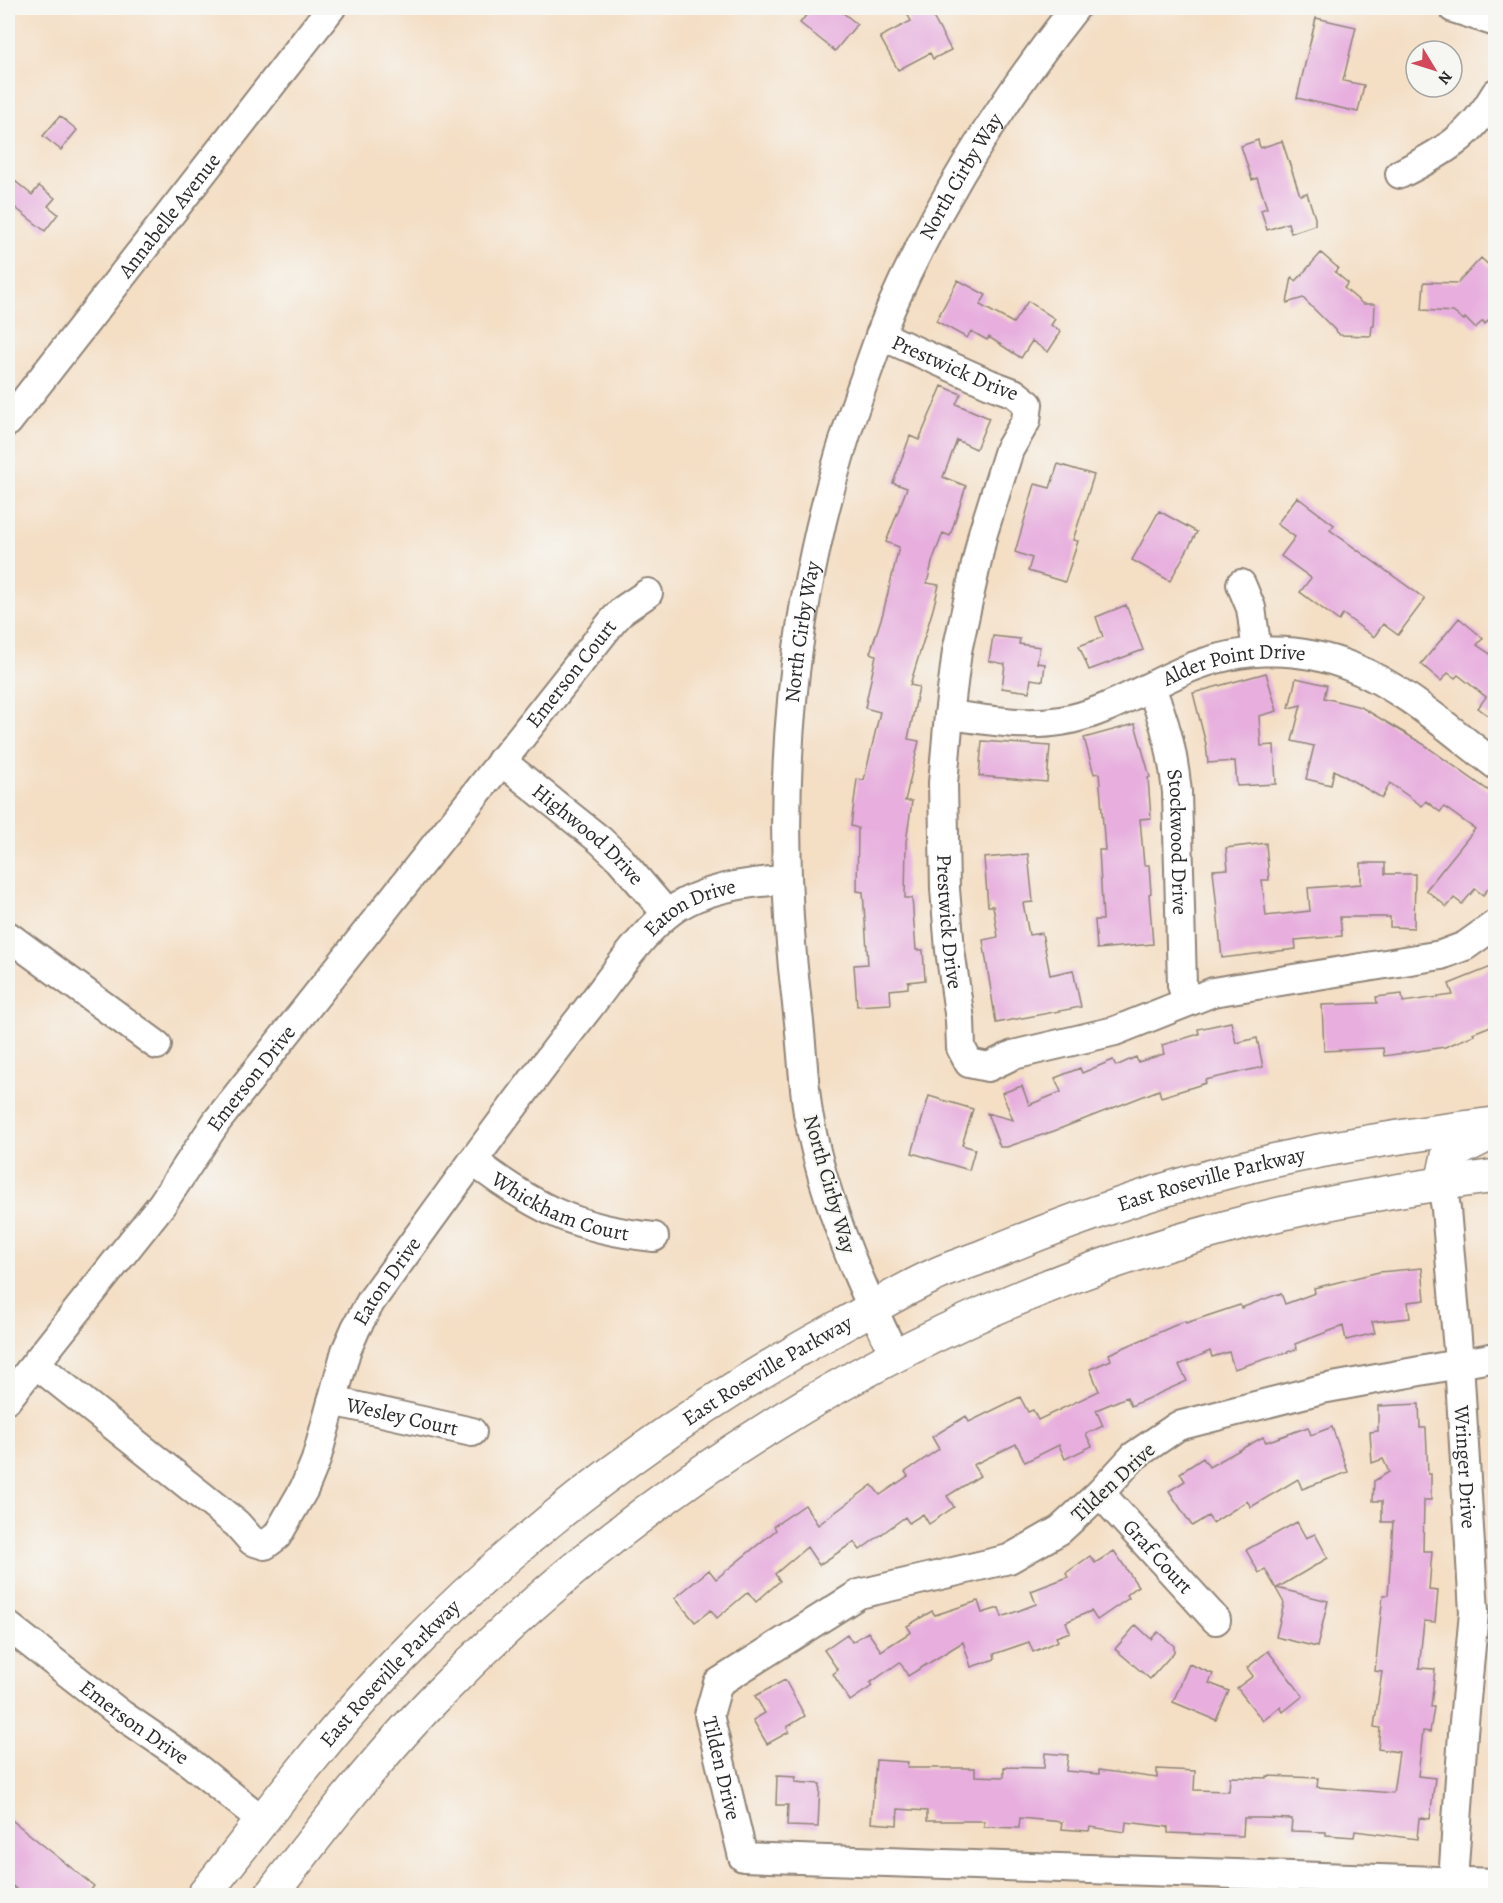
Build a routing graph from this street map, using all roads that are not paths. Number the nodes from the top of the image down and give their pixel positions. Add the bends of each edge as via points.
1 (331, 8) edge
2 (1075, 8) edge
3 (1453, 8) edge
4 (1496, 22) edge
5 (1496, 93) edge
6 (1400, 174) dead end
7 (880, 335) junction
8 (8, 422) edge
9 (1241, 584) dead end
10 (648, 593) dead end
11 (1257, 651) junction
12 (1150, 687) junction
13 (949, 715) junction
14 (501, 761) junction
15 (1496, 765) edge
16 (786, 880) junction
17 (667, 914) junction
18 (1496, 924) edge
19 (8, 936) edge
20 (1187, 1001) junction
21 (157, 1045) dead end
22 (1496, 1124) edge
23 (1496, 1131) edge
24 (473, 1161) junction
25 (1496, 1176) edge
26 (1442, 1183) junction
27 (654, 1237) dead end
28 (872, 1308) junction
29 (895, 1356) junction
30 (1496, 1357) edge
31 (1459, 1362) junction
32 (36, 1364) junction
33 (8, 1398) edge
34 (332, 1401) junction
35 (472, 1432) dead end
36 (1100, 1493) junction
37 (1216, 1620) dead end
38 (8, 1626) edge
39 (262, 1820) junction
40 (1496, 1883) edge
41 (1453, 1889) edge
42 (203, 1896) edge
43 (270, 1896) edge

1 - 8 street, Annabelle Avenue
2 - 7 street, North Cirby Way via 1023,74 967,163
3 - 4 street
5 - 6 street via 1484,114 1462,137
7 - 13 street, Prestwick Drive via 1014,393 1028,404 1026,421 1010,450 983,532 957,651
7 - 16 street, North Cirby Way via 825,502 810,572 790,709 784,811
9 - 11 street via 1251,608
10 - 14 street, Emerson Court via 612,622
11 - 12 street, Alder Point Drive via 1205,661
11 - 15 street, Alder Point Drive via 1305,654 1374,676
12 - 13 street, Alder Point Drive via 1124,701 1062,721 1034,724
12 - 20 street, Stockwood Drive via 1174,762 1182,985
13 - 20 street, Prestwick Drive via 943,783 945,889 961,1048 969,1063 988,1067 1013,1055 1105,1034
14 - 17 street, Highwood Drive via 613,852
14 - 32 street, Emerson Drive via 217,1121 162,1204
16 - 17 street, Eaton Drive via 720,890
16 - 28 street, North Cirby Way via 808,1114 829,1199
17 - 24 street, Eaton Drive via 549,1058
18 - 20 street, Prestwick Drive via 1465,946 1441,955 1245,986
19 - 21 street
22 - 28 main road, East Roseville Parkway via 1381,1139 1222,1173 1066,1223 934,1275
23 - 26 main road via 1448,1155
24 - 27 street, Whickham Court via 519,1194 567,1219 598,1229
24 - 34 street, Eaton Drive via 366,1310 346,1351
25 - 26 main road
26 - 29 main road via 1333,1202 1180,1241 1038,1289
26 - 31 street, Wringer Drive
28 - 29 street, North Cirby Way
28 - 39 main road, East Roseville Parkway via 778,1360 681,1422 524,1542 402,1656 328,1738
29 - 43 main road via 800,1408 709,1465 560,1579 395,1741
30 - 31 street, Tilden Drive
31 - 36 street, Tilden Drive via 1322,1389 1178,1426 1134,1456
31 - 41 street, Wringer Drive via 1474,1612
32 - 33 street, Emerson Drive
32 - 34 street, Eaton Drive via 237,1524 252,1541 265,1545 277,1536 304,1489
34 - 35 street, Wesley Court
36 - 37 street, Graf Court
36 - 41 street, Tilden Drive via 1060,1530 1009,1559 859,1594 718,1683 709,1714 743,1857
38 - 39 street, Emerson Drive
39 - 42 main road, East Roseville Parkway
40 - 41 street, Tilden Drive

